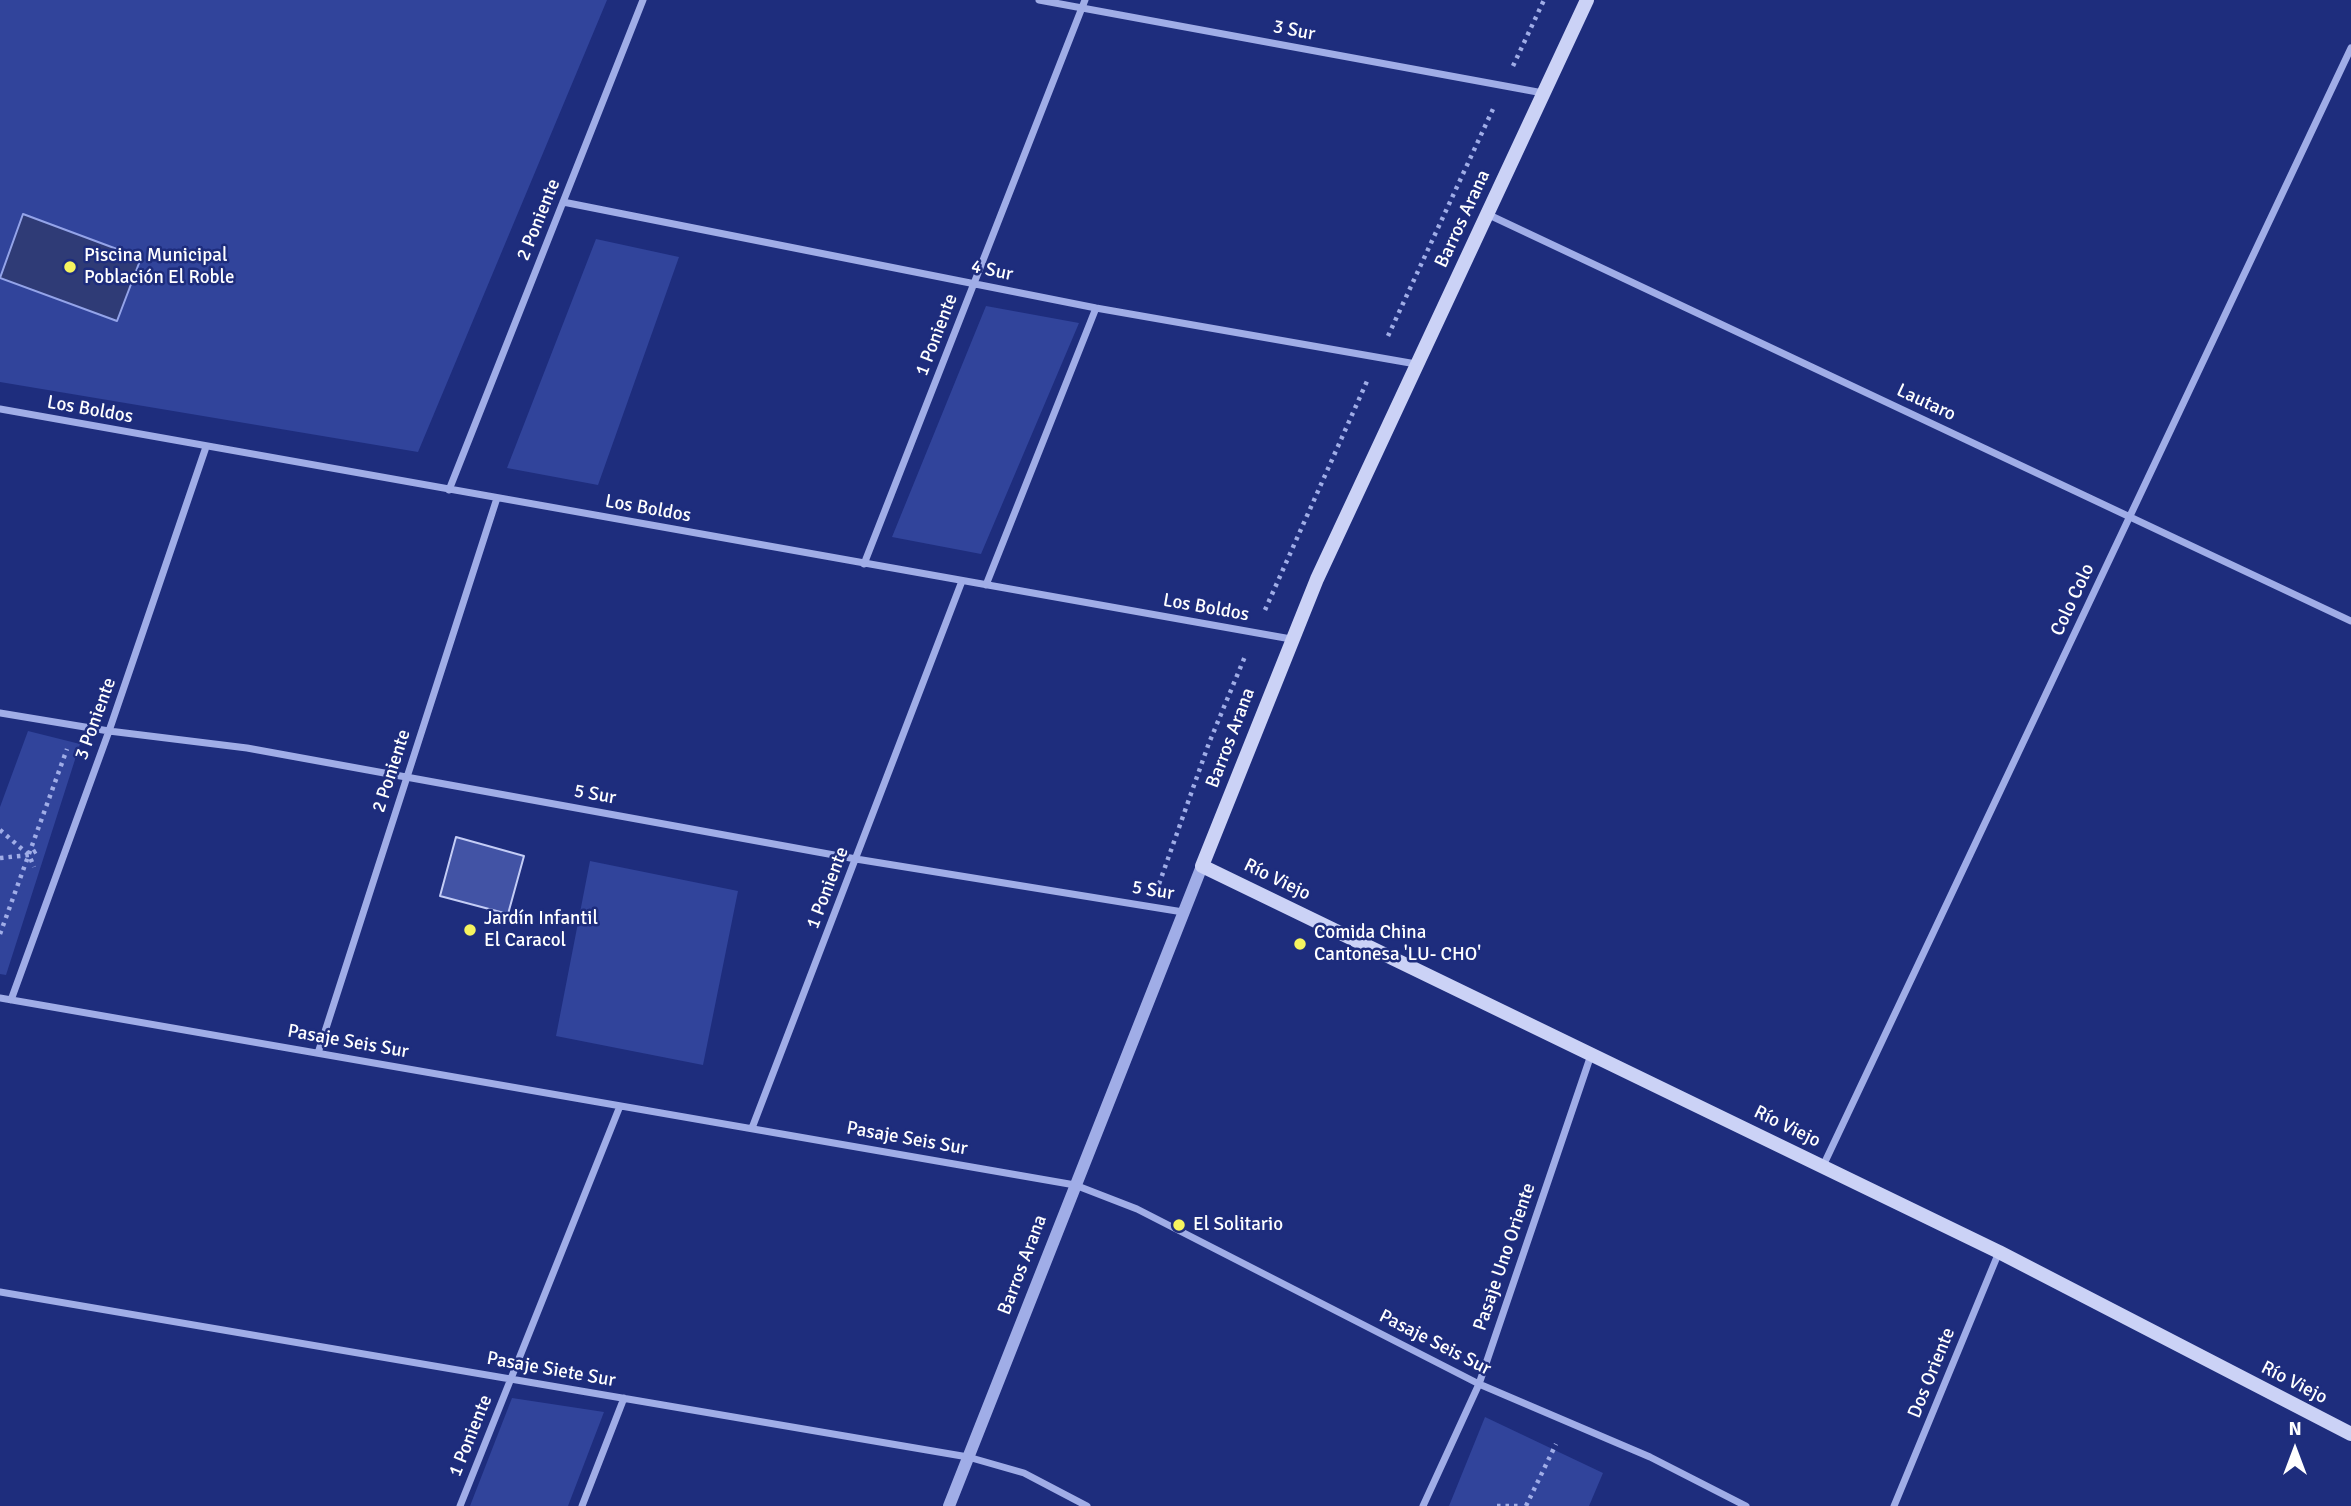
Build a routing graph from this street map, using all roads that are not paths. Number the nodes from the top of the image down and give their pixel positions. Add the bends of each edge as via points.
1 (643, 0) edge
2 (1038, 0) edge
3 (1587, 0) edge
4 (1083, 4) edge
5 (2351, 48) edge
6 (1543, 93) junction
7 (563, 202) junction
8 (1486, 214) junction
9 (974, 283) junction
10 (1096, 308) junction
11 (1416, 364) junction
12 (0, 409) edge
13 (206, 447) junction
14 (449, 490) junction
15 (497, 498) junction
16 (2129, 516) junction
17 (864, 564) junction
18 (962, 581) junction
19 (986, 585) junction
20 (2351, 621) edge
21 (1291, 639) junction
22 (0, 713) edge
23 (109, 731) junction
24 (407, 777) junction
25 (856, 859) junction
26 (1202, 866) junction
27 (1183, 912) junction
28 (0, 998) edge
29 (11, 1000) junction
30 (318, 1053) junction
31 (1591, 1054) junction
32 (620, 1106) junction
33 (751, 1128) junction
34 (1823, 1166) junction
35 (1076, 1185) junction
36 (1999, 1252) junction
37 (0, 1292) edge
38 (511, 1379) junction
39 (1479, 1384) junction
40 (624, 1398) junction
41 (2351, 1434) edge
42 (968, 1457) junction
43 (460, 1506) edge
44 (582, 1506) edge
45 (949, 1506) edge
46 (1087, 1506) edge
47 (1423, 1506) edge
48 (1746, 1506) edge
49 (1894, 1506) edge

1 - 7 street, 2 Poniente
2 - 4 street, 3 Sur
3 - 6 main road, Barros Arana
4 - 6 street, 3 Sur
4 - 9 street, 1 Poniente
5 - 16 street, Colo Colo
6 - 8 main road, Barros Arana
7 - 9 street, 4 Sur
7 - 14 street, 2 Poniente
8 - 11 main road, Barros Arana
8 - 16 street, Lautaro
9 - 10 street, 4 Sur
9 - 17 street, 1 Poniente
10 - 11 street, 4 Sur
10 - 19 street
11 - 21 main road, Barros Arana
12 - 13 street, Los Boldos
13 - 14 street, Los Boldos
13 - 23 street, 3 Poniente
14 - 15 street, Los Boldos
15 - 17 street, Los Boldos
15 - 24 street, 2 Poniente
16 - 20 street, Lautaro
16 - 34 street, Colo Colo
17 - 18 street, Los Boldos
18 - 19 street, Los Boldos
18 - 25 street, 1 Poniente
19 - 21 street, Los Boldos
21 - 26 main road, Barros Arana
22 - 23 street, 5 Sur
23 - 24 street, 5 Sur via 247,748
23 - 29 street, 3 Poniente
24 - 25 street, 5 Sur
24 - 30 street, 2 Poniente
25 - 27 street, 5 Sur
25 - 33 street, 1 Poniente
26 - 27 street, Barros Arana
26 - 31 main road, Río Viejo
27 - 35 street, Barros Arana
28 - 29 street, Pasaje Seis Sur
29 - 30 street, Pasaje Seis Sur
30 - 32 street, Pasaje Seis Sur
31 - 34 main road, Río Viejo
31 - 39 street, Pasaje Uno Oriente
32 - 33 street, Pasaje Seis Sur
32 - 38 street, 1 Poniente
33 - 35 street, Pasaje Seis Sur
34 - 36 main road, Río Viejo
35 - 39 street, Pasaje Seis Sur via 1137,1209
35 - 42 street, Barros Arana
36 - 41 main road, Río Viejo
36 - 49 street, Dos Oriente
37 - 38 street, Pasaje Siete Sur
38 - 40 street, Pasaje Siete Sur
38 - 43 street, 1 Poniente
39 - 47 street, Pasaje Uno Oriente
39 - 48 street, Pasaje Seis Sur via 1663,1463
40 - 42 street, Pasaje Siete Sur
40 - 44 street
42 - 45 street, Barros Arana
42 - 46 street, Pasaje Siete Sur via 1024,1474

